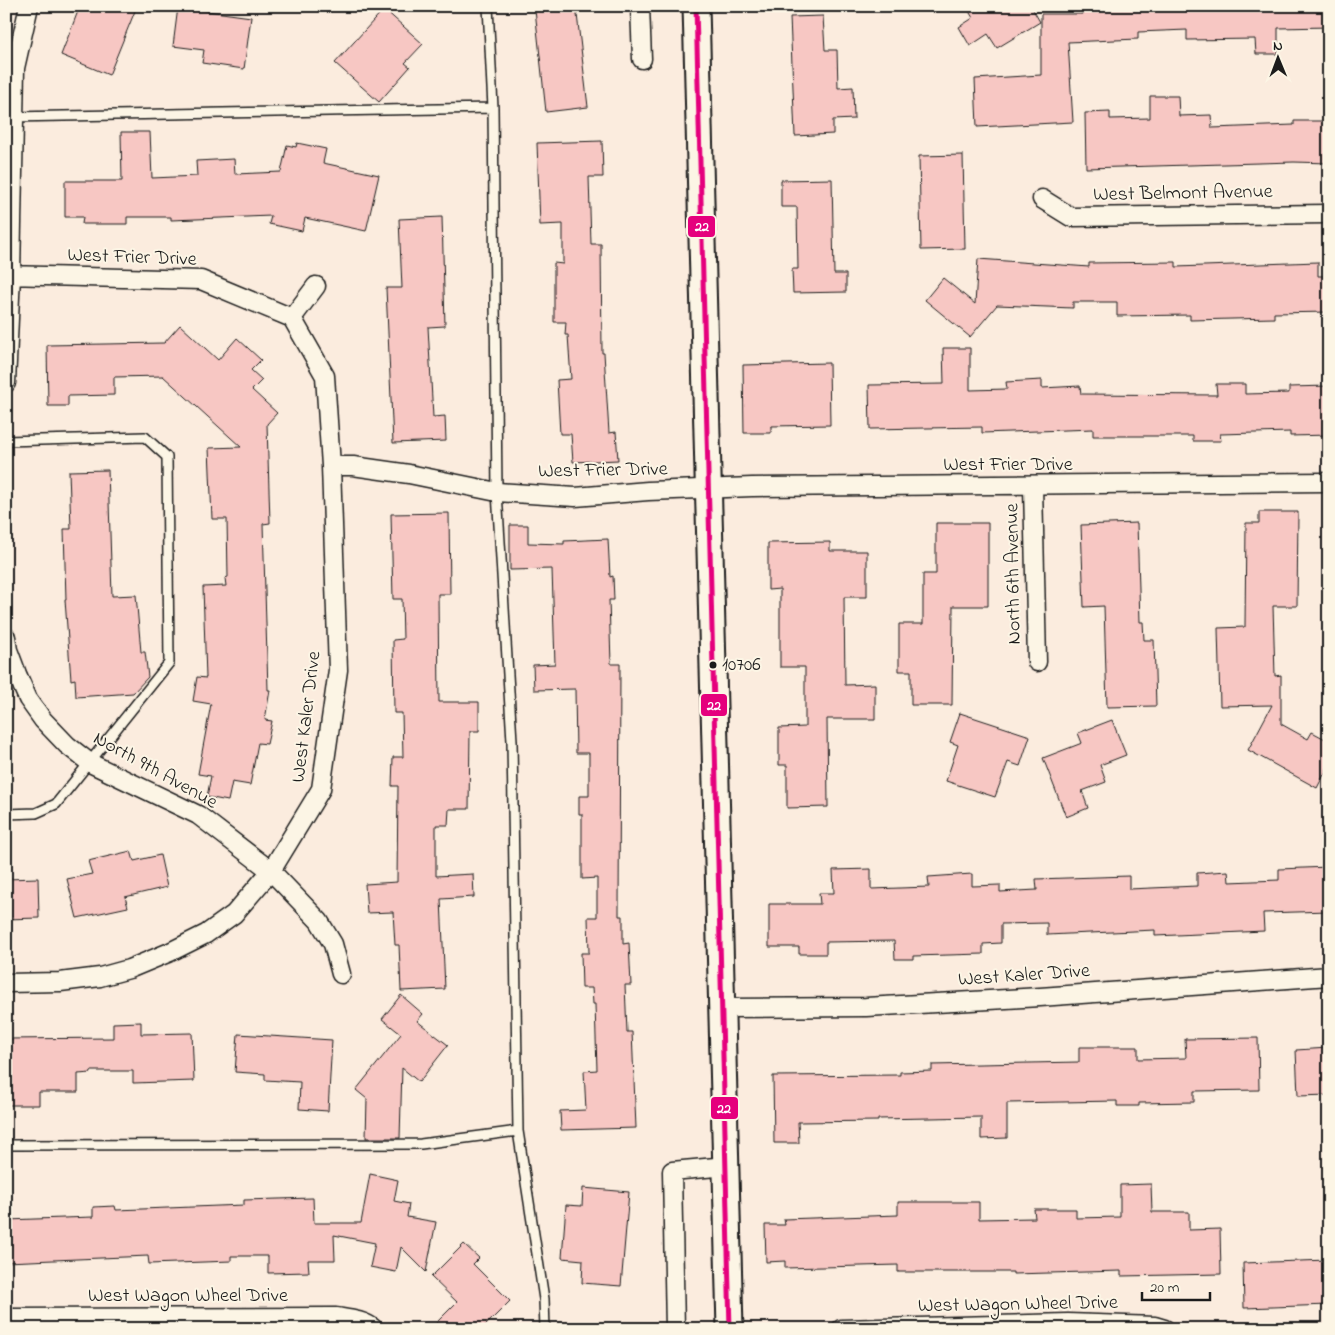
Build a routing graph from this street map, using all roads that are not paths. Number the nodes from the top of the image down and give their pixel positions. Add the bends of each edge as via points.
1 (29, 6) edge
2 (488, 6) edge
3 (640, 6) edge
4 (696, 6) edge
5 (642, 59) dead end
6 (493, 108) junction
7 (10, 117) edge
8 (1042, 200) dead end
9 (1329, 214) edge
10 (9, 275) edge
11 (316, 286) dead end
12 (292, 318) junction
13 (6, 383) edge
14 (6, 441) edge
15 (331, 466) junction
16 (1329, 482) edge
17 (1033, 486) junction
18 (708, 489) junction
19 (497, 492) junction
20 (6, 637) edge
21 (1037, 662) dead end
22 (90, 763) junction
23 (6, 814) edge
24 (271, 871) junction
25 (341, 974) dead end
26 (1329, 976) edge
27 (6, 982) edge
28 (722, 1008) junction
29 (518, 1131) junction
30 (6, 1145) edge
31 (727, 1166) junction
32 (6, 1318) edge
33 (372, 1327) edge
34 (545, 1329) edge
35 (675, 1329) edge
36 (730, 1329) edge
37 (841, 1329) edge
38 (1164, 1329) edge

1 - 7 street via 15,68
2 - 6 lane
3 - 5 street
4 - 18 main road
6 - 7 lane
6 - 19 lane
7 - 10 street
8 - 9 street, West Belmont Avenue via 1071,217
10 - 12 street, West Frier Drive via 201,280
10 - 13 street
11 - 12 street
12 - 15 street via 325,376
14 - 22 lane via 145,437 167,457 169,664
15 - 19 street, West Frier Drive via 409,474
15 - 24 street, West Kaler Drive via 338,670 322,789
16 - 17 street, West Frier Drive
17 - 18 street, West Frier Drive
17 - 21 street, North 6th Avenue
18 - 19 street, West Frier Drive via 575,497
18 - 28 main road
19 - 29 lane via 512,741
20 - 22 street, North 9th Avenue via 28,699 67,745
22 - 23 lane via 56,804 36,813
22 - 24 street, North 9th Avenue via 198,815
24 - 25 street, North 9th Avenue via 319,921 333,944
24 - 27 street, West Kaler Drive via 234,914 206,934 170,952 100,977 60,982
26 - 28 street, West Kaler Drive via 876,1006
28 - 31 main road
29 - 30 lane via 421,1144
29 - 34 lane via 544,1299
31 - 35 street via 672,1171
31 - 36 main road
32 - 33 street, West Wagon Wheel Drive via 336,1317
37 - 38 street, West Wagon Wheel Drive via 1068,1323

